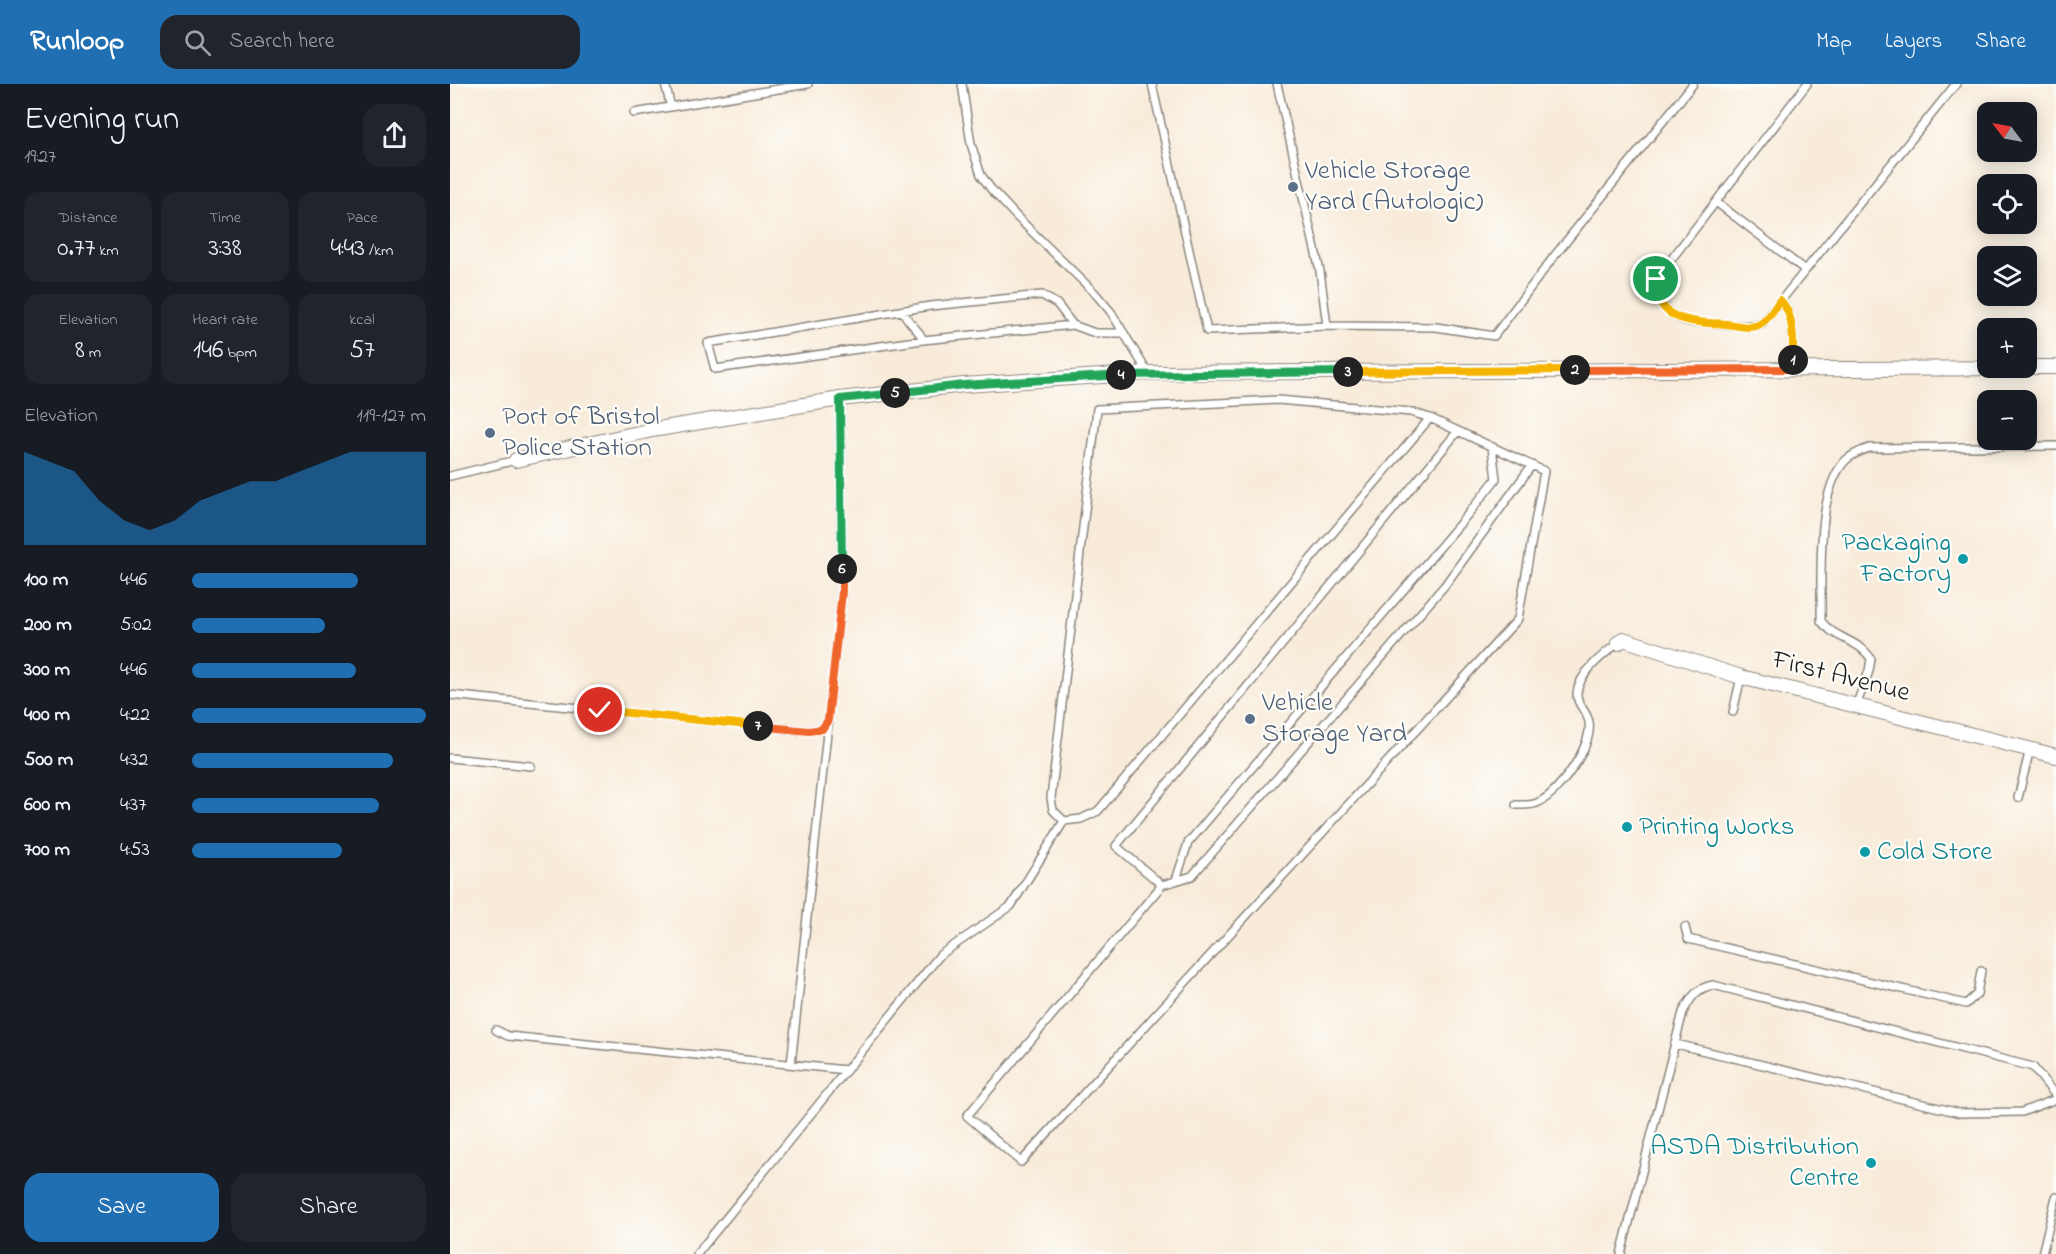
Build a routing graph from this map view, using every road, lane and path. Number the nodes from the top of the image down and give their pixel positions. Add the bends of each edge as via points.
1 (665, 84) edge
2 (808, 84) edge
3 (962, 84) edge
4 (1152, 84) edge
5 (1277, 84) edge
6 (1693, 84) edge
7 (1807, 84) edge
8 (1956, 84) edge
9 (798, 85) edge
10 (671, 107) junction
11 (634, 113) dead end
12 (1716, 202) junction
13 (1805, 270) junction
14 (1780, 300) junction
15 (903, 310) junction
16 (1073, 325) junction
17 (1327, 326) junction
18 (1124, 333) junction
19 (923, 340) junction
20 (2056, 367) edge
21 (1977, 368) edge
22 (2037, 368) edge
23 (1793, 369) junction
24 (1148, 373) junction
25 (840, 399) junction
26 (1430, 418) junction
27 (1458, 431) junction
28 (2056, 446) edge
29 (1492, 447) junction
30 (516, 460) joint
31 (1532, 465) junction
32 (450, 476) edge
33 (1618, 643) joint
34 (1741, 677) junction
35 (450, 695) edge
36 (1856, 706) junction
37 (1733, 712) dead end
38 (828, 720) junction
39 (2030, 749) junction
40 (2056, 756) edge
41 (450, 758) edge
42 (531, 766) dead end
43 (2018, 798) dead end
44 (1516, 805) dead end
45 (1064, 821) junction
46 (1176, 880) junction
47 (1162, 885) junction
48 (1685, 927) dead end
49 (1981, 971) dead end
50 (496, 1030) dead end
51 (1676, 1044) junction
52 (791, 1064) junction
53 (846, 1070) junction
54 (2056, 1097) edge
55 (2056, 1197) edge
56 (697, 1254) edge
57 (1621, 1254) edge
58 (2042, 1254) edge

1 - 10 lane
2 - 9 lane
3 - 18 lane via 971,144 981,175 1017,217 1095,292
4 - 17 lane via 1207,331
5 - 17 lane via 1320,271
6 - 17 lane via 1494,336 1436,327
7 - 12 lane
8 - 13 lane
9 - 10 lane
10 - 11 lane
12 - 13 lane
12 - 14 lane via 1656,279 1655,288 1665,307 1673,316 1686,321 1746,327 1762,324
13 - 14 lane
14 - 23 lane via 1788,308
15 - 16 lane via 1042,295 1057,304
15 - 19 lane
15 - 19 lane via 708,343 715,369
16 - 18 lane via 1095,333
16 - 19 lane
18 - 24 lane
20 - 22 street
21 - 23 street
23 - 24 street
24 - 25 street via 964,385
25 - 30 street via 652,430
25 - 38 lane via 842,592
26 - 27 lane
26 - 45 lane via 1098,811 1082,819
26 - 45 lane via 1411,412 1278,400 1097,409 1051,798 1053,810
27 - 29 lane
27 - 47 lane via 1116,846
28 - 36 lane via 1869,448 1844,462 1835,477 1822,520 1821,621 1829,630 1859,646 1871,659
29 - 31 lane
29 - 46 lane via 1496,479 1188,843
30 - 32 lane
31 - 46 lane via 1445,585 1192,876
31 - 47 lane via 1544,471 1518,619 1021,1162 967,1116
33 - 34 street, First Avenue via 1623,639
33 - 44 lane via 1583,677 1579,686 1579,704 1589,721 1589,732 1568,774 1557,790 1541,801
34 - 36 street, First Avenue
34 - 37 lane
35 - 38 lane via 809,731 822,729
36 - 39 street, First Avenue
38 - 52 lane
39 - 40 street, First Avenue
39 - 43 lane
41 - 42 lane
45 - 53 lane via 1011,906 940,955
46 - 47 lane
48 - 49 lane via 1688,939 1966,1004 1977,994
50 - 52 lane via 508,1036
51 - 54 lane via 1960,1113 2022,1112
51 - 54 lane via 1683,1012 1691,997 1701,987 1713,985 2033,1067
51 - 57 lane
52 - 53 lane
53 - 56 lane
55 - 58 lane

